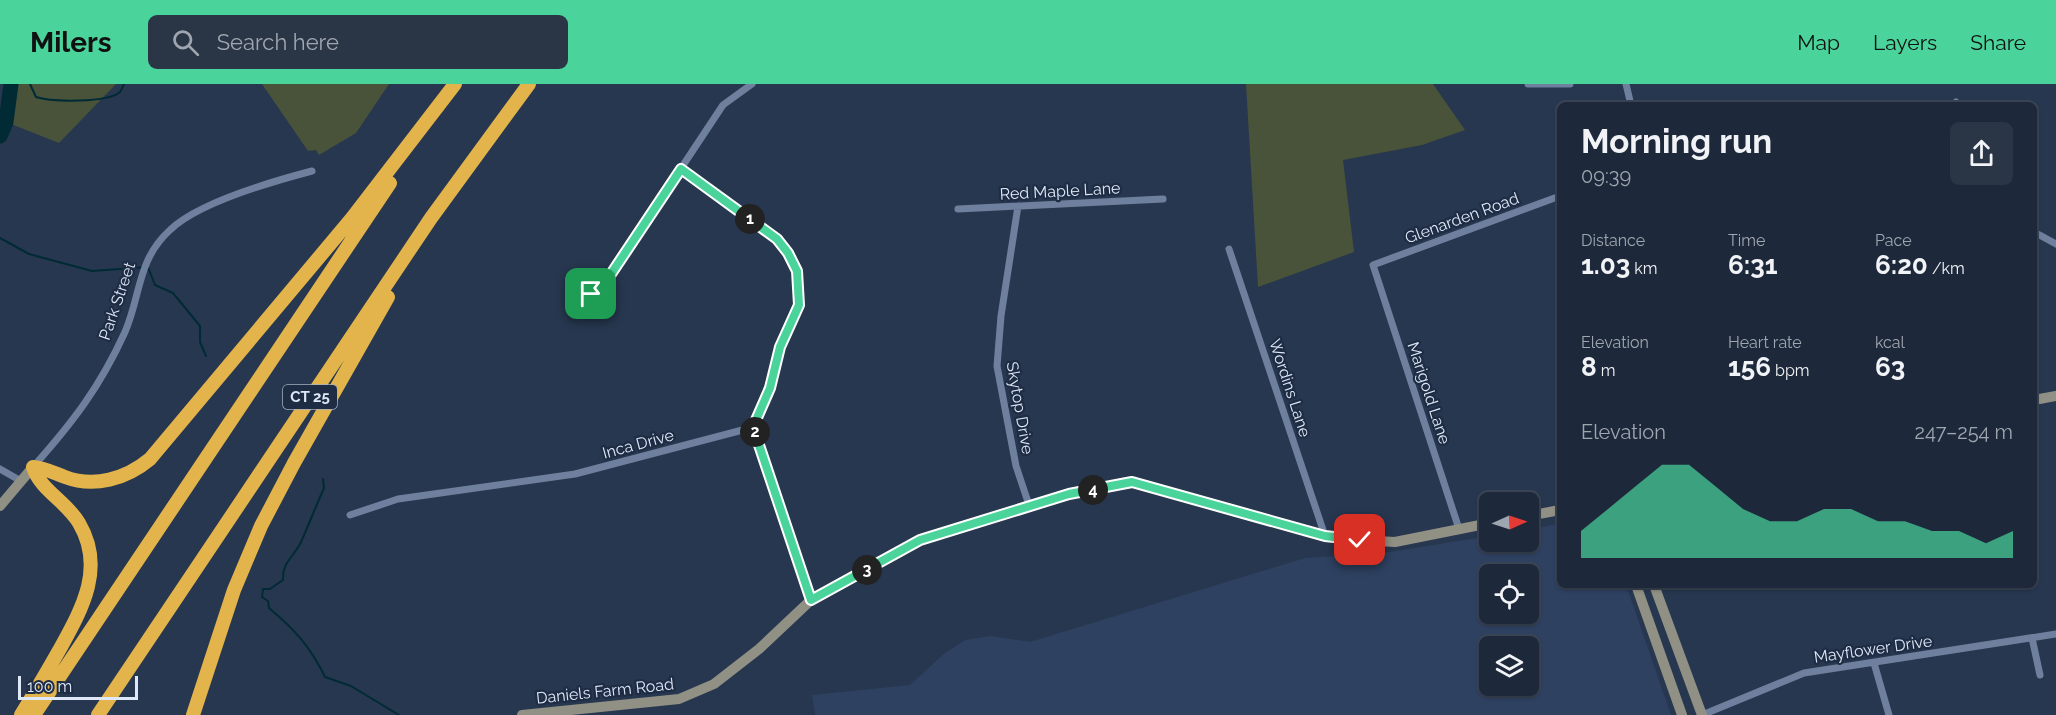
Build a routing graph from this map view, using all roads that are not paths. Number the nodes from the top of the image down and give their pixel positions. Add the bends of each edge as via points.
1 (456, 84) edge
2 (529, 84) edge
3 (752, 84) edge
4 (1528, 84) edge
5 (1569, 84) edge
6 (1626, 84) edge
7 (1630, 102) edge
8 (681, 169) junction
9 (312, 171) dead end
10 (448, 192) junction
11 (1557, 197) edge
12 (1163, 199) dead end
13 (1018, 206) junction
14 (958, 209) dead end
15 (2037, 234) edge
16 (2056, 244) edge
17 (1229, 249) dead end
18 (1373, 265) joint
19 (584, 297) dead end
20 (2056, 396) edge
21 (2037, 399) edge
22 (753, 427) junction
23 (33, 467) junction
24 (0, 469) edge
25 (21, 481) junction
26 (1029, 505) junction
27 (0, 506) edge
28 (1557, 511) edge
29 (1539, 514) edge
30 (351, 516) dead end
31 (1479, 525) edge
32 (1459, 529) junction
33 (1325, 536) junction
34 (1637, 588) edge
35 (1655, 588) edge
36 (811, 600) junction
37 (2056, 634) edge
38 (2032, 638) junction
39 (1874, 663) junction
40 (2040, 675) dead end
41 (21, 715) edge
42 (34, 715) edge
43 (98, 715) edge
44 (193, 715) edge
45 (522, 715) edge
46 (1682, 715) edge
47 (1702, 715) edge
48 (1889, 715) edge

1 - 23 highway via 352,218 150,459 124,475 94,482
1 - 42 highway, CT 25
2 - 10 highway, CT 25
3 - 8 street via 723,105
4 - 5 street
6 - 7 street
8 - 19 street via 605,283
8 - 22 street via 777,239 797,271 799,305
9 - 23 street, Park Street via 245,193 170,229 143,267 126,329 107,370 89,401
10 - 43 highway, CT 25
10 - 44 highway via 271,505 234,590
11 - 18 street, Glenarden Road
12 - 13 street, Red Maple Lane
13 - 14 street, Red Maple Lane
13 - 26 street, Skytop Drive via 997,366 1016,466
15 - 16 street
17 - 33 street, Wordins Lane
18 - 32 street, Marigold Lane
20 - 21 main road
22 - 30 street, Inca Drive via 575,474 398,499
22 - 36 street
23 - 25 main road, Park Street
23 - 41 highway via 37,478 78,521 88,544 92,574 81,610
24 - 25 street
25 - 27 main road, Park Street
26 - 33 main road, Daniels Farm Road via 1132,482
26 - 36 main road, Daniels Farm Road via 920,540
28 - 29 main road
31 - 32 main road, Daniels Farm Road
32 - 33 main road, Daniels Farm Road via 1395,542
34 - 46 main road
35 - 47 main road
36 - 45 main road, Daniels Farm Road via 759,649 714,684 679,699
37 - 38 street, Mayflower Drive
38 - 39 street, Mayflower Drive
38 - 40 street
39 - 47 street, Mayflower Drive via 1804,673
39 - 48 street

